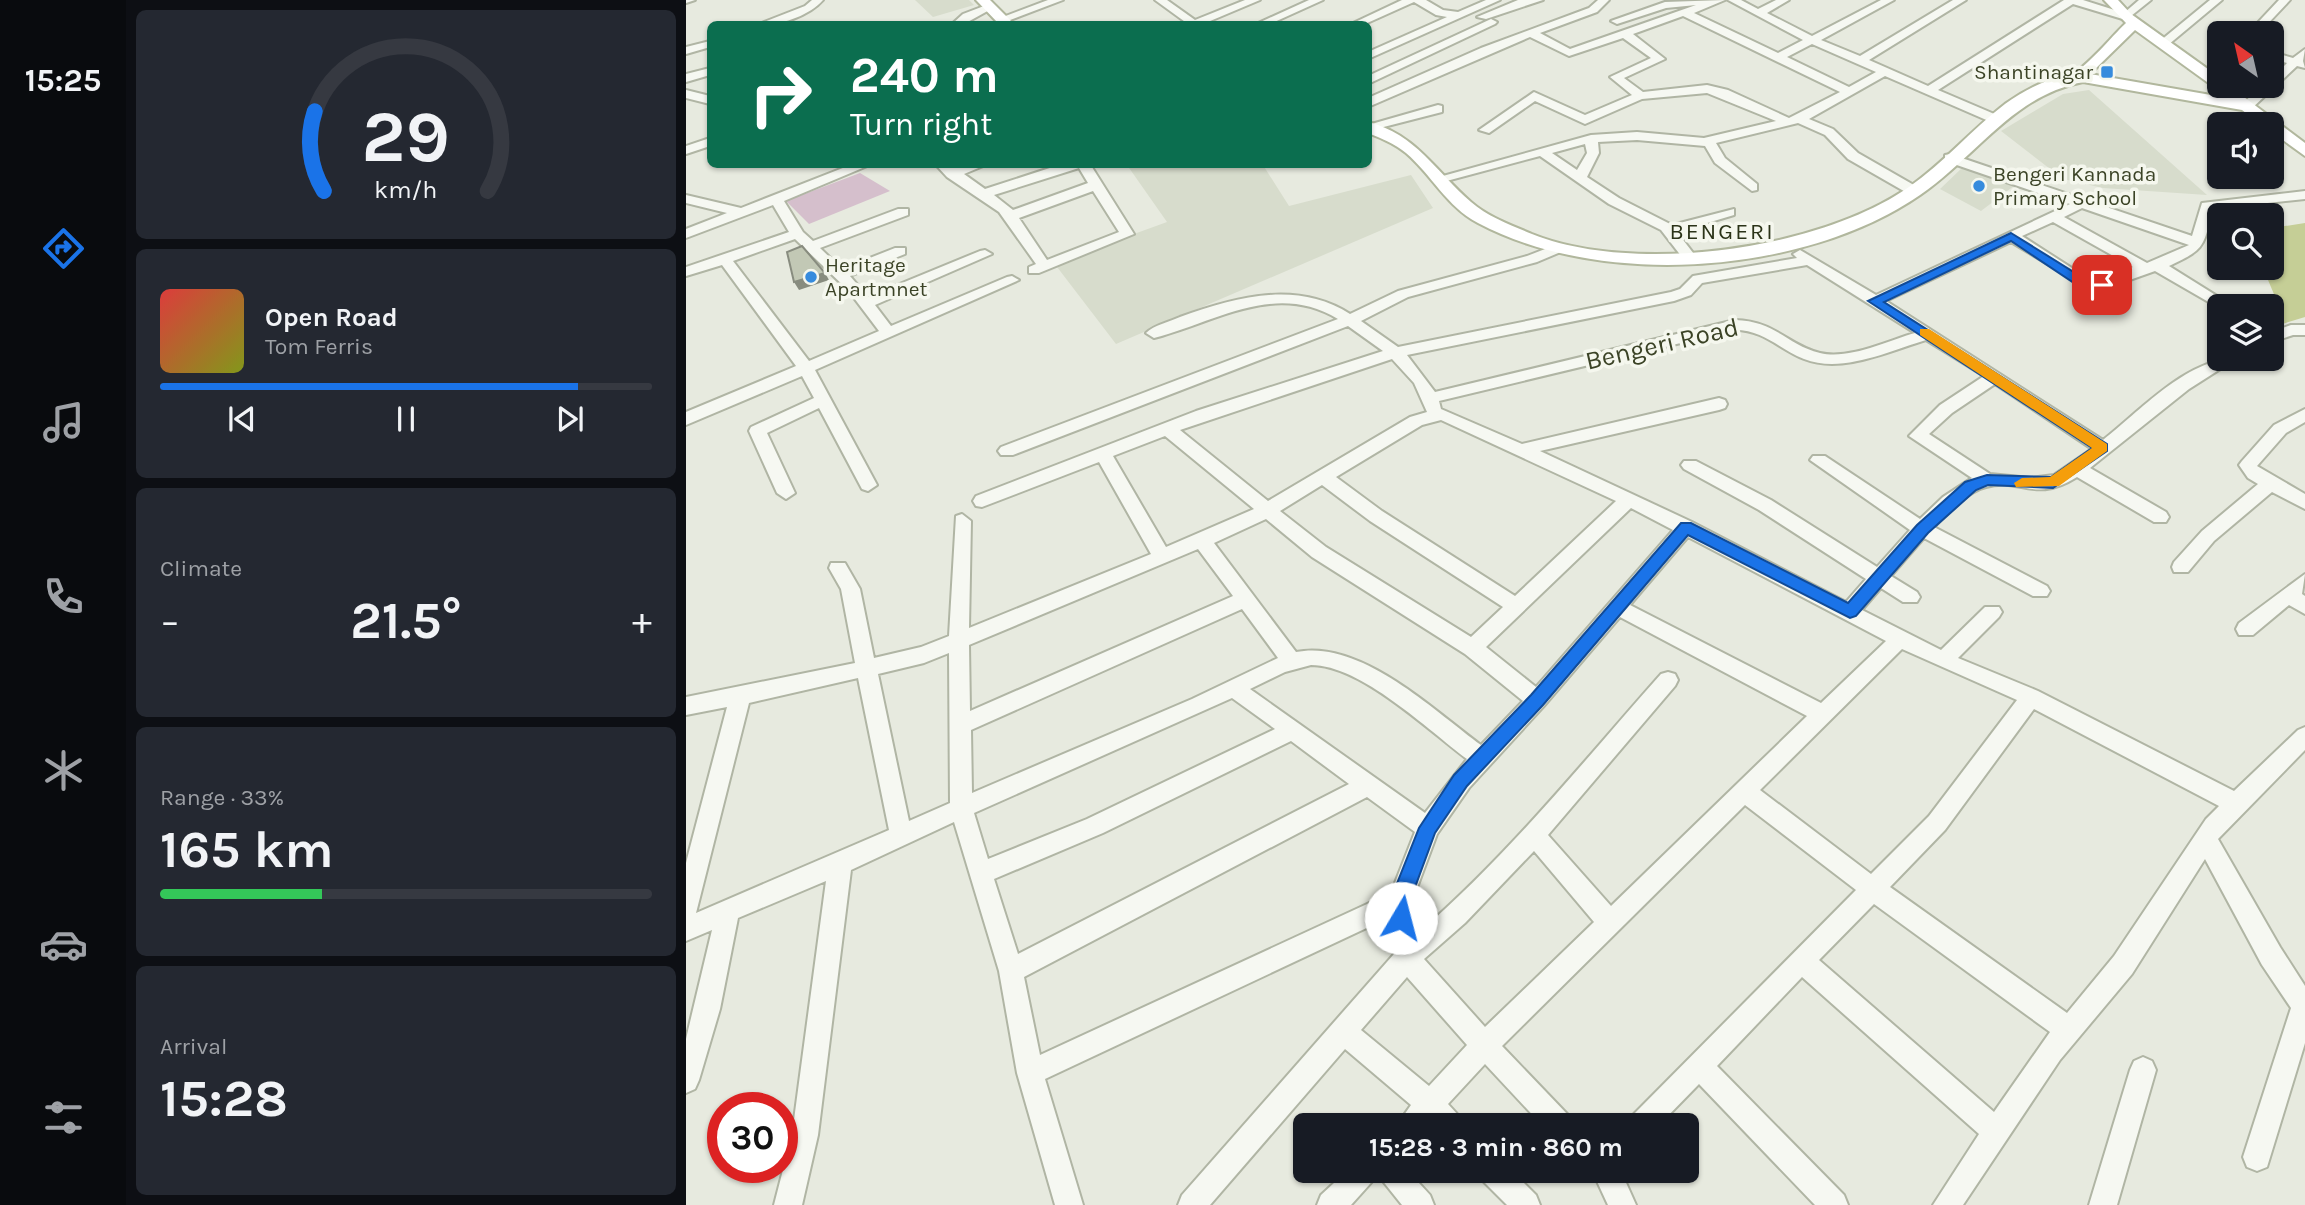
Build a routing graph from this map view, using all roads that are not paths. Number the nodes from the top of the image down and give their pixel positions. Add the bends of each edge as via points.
1 (818, 0) edge
2 (1058, 0) edge
3 (1255, 0) edge
4 (1318, 0) edge
5 (1411, 0) edge
6 (1418, 0) edge
7 (1494, 0) edge
8 (1538, 0) edge
9 (1603, 0) edge
10 (1712, 0) edge
11 (1734, 0) edge
12 (1784, 0) edge
13 (1889, 0) edge
14 (1961, 0) edge
15 (2071, 0) edge
16 (2111, 0) edge
17 (2146, 0) edge
18 (2217, 0) edge
19 (2285, 0) edge
20 (1165, 1) edge
21 (986, 4) edge
22 (1592, 10) junction
23 (1758, 13) junction
24 (1687, 14) junction
25 (1457, 16) junction
26 (1478, 19) junction
27 (2130, 20) junction
28 (787, 21) edge
29 (961, 21) edge
30 (1003, 21) edge
31 (1006, 21) edge
32 (1188, 21) edge
33 (1199, 21) edge
34 (1273, 21) edge
35 (1364, 21) edge
36 (1562, 21) junction
37 (1617, 21) junction
38 (2265, 21) edge
39 (1491, 22) junction
40 (1526, 34) junction
41 (1630, 34) junction
42 (1812, 40) junction
43 (1601, 43) junction
44 (2164, 43) junction
45 (707, 45) edge
46 (686, 51) edge
47 (2305, 52) edge
48 (1372, 55) edge
49 (1777, 58) junction
50 (1860, 61) junction
51 (2300, 64) edge
52 (1884, 72) junction
53 (2207, 72) edge
54 (707, 73) edge
55 (2284, 75) edge
56 (686, 78) edge
57 (2077, 78) junction
58 (1372, 79) edge
59 (1928, 91) junction
60 (1848, 92) junction
61 (686, 94) edge
62 (1640, 96) junction
63 (2238, 98) edge
64 (2256, 98) edge
65 (1372, 101) edge
66 (707, 103) edge
67 (2247, 106) junction
68 (1438, 109) dead end
69 (2255, 112) edge
70 (1995, 119) junction
71 (1793, 120) junction
72 (1372, 126) edge
73 (1372, 129) edge
74 (1485, 130) dead end
75 (2284, 135) edge
76 (1591, 139) junction
77 (1709, 142) junction
78 (707, 143) edge
79 (686, 150) edge
80 (1540, 151) junction
81 (2305, 151) edge
82 (1950, 158) junction
83 (855, 168) edge
84 (945, 168) edge
85 (970, 168) edge
86 (1064, 168) edge
87 (1085, 168) edge
88 (952, 174) junction
89 (1580, 177) junction
90 (1439, 178) junction
91 (1096, 185) junction
92 (1752, 187) dead end
93 (1914, 191) junction
94 (981, 194) junction
95 (2305, 195) edge
96 (775, 197) junction
97 (686, 199) edge
98 (2084, 202) junction
99 (740, 212) junction
100 (903, 212) dead end
101 (1729, 212) dead end
102 (1010, 216) junction
103 (2054, 217) junction
104 (1669, 230) junction
105 (686, 234) edge
106 (797, 234) junction
107 (2011, 236) junction
108 (2197, 243) junction
109 (1784, 246) junction
110 (811, 247) junction
111 (1558, 248) junction
112 (900, 251) dead end
113 (985, 254) dead end
114 (1690, 258) junction
115 (725, 259) junction
116 (1811, 260) junction
117 (2151, 267) junction
118 (686, 272) edge
119 (840, 275) junction
120 (1012, 280) dead end
121 (2207, 296) edge
122 (1875, 301) junction
123 (866, 303) junction
124 (1348, 321) junction
125 (2305, 330) edge
126 (888, 332) junction
127 (2284, 332) edge
128 (1154, 333) dead end
129 (1928, 334) junction
130 (1397, 352) junction
131 (806, 368) junction
132 (2207, 369) edge
133 (1995, 376) junction
134 (823, 400) junction
135 (1719, 404) dead end
136 (1432, 406) junction
137 (2305, 415) edge
138 (686, 419) edge
139 (1167, 429) junction
140 (2102, 448) junction
141 (1520, 450) junction
142 (1007, 451) dead end
143 (1103, 454) junction
144 (1819, 460) dead end
145 (1690, 465) dead end
146 (2076, 468) junction
147 (1322, 476) junction
148 (1987, 480) junction
149 (2270, 484) junction
150 (868, 485) dead end
151 (786, 493) dead end
152 (1629, 499) junction
153 (982, 501) dead end
154 (2305, 502) edge
155 (1268, 509) junction
156 (2160, 517) dead end
157 (962, 521) dead end
158 (1686, 527) junction
159 (1922, 529) junction
160 (1203, 542) junction
161 (1163, 558) junction
162 (2181, 567) dead end
163 (838, 568) dead end
164 (1881, 577) junction
165 (2305, 580) edge
166 (2040, 591) dead end
167 (2288, 594) junction
168 (1910, 597) dead end
169 (1245, 599) junction
170 (1516, 606) junction
171 (2305, 606) edge
172 (1617, 607) junction
173 (1850, 611) junction
174 (1992, 612) dead end
175 (2246, 629) dead end
176 (1901, 638) junction
177 (959, 641) junction
178 (1472, 648) junction
179 (1943, 661) junction
180 (1292, 662) junction
181 (866, 668) junction
182 (1668, 680) dead end
183 (1235, 690) junction
184 (740, 696) junction
185 (2031, 697) junction
186 (1537, 700) junction
187 (686, 706) edge
188 (1824, 713) junction
189 (960, 724) junction
190 (1292, 732) junction
191 (2305, 736) edge
192 (1482, 757) junction
193 (1366, 786) junction
194 (1743, 790) junction
195 (2237, 804) junction
196 (956, 809) junction
197 (1428, 828) junction
198 (906, 833) junction
199 (1534, 835) junction
200 (2207, 840) junction
201 (840, 864) junction
202 (981, 873) junction
203 (1872, 889) junction
204 (1400, 901) junction
205 (686, 908) edge
206 (728, 911) junction
207 (1610, 923) junction
208 (686, 929) edge
209 (1407, 958) junction
210 (1802, 961) junction
211 (1011, 971) junction
212 (2304, 1003) edge
213 (2069, 1030) junction
214 (1344, 1032) junction
215 (1485, 1045) junction
216 (1699, 1066) junction
217 (2143, 1070) dead end
218 (1030, 1073) junction
219 (686, 1080) edge
220 (1430, 1104) junction
221 (1421, 1113) edge
222 (1439, 1113) edge
223 (1549, 1113) edge
224 (1652, 1113) edge
225 (1997, 1132) junction
226 (2258, 1157) dead end
227 (1354, 1183) edge
228 (1401, 1183) edge
229 (1504, 1183) edge
230 (1612, 1183) edge
231 (788, 1205) edge
232 (1069, 1205) edge
233 (1192, 1205) edge
234 (1331, 1205) edge
235 (1420, 1205) edge
236 (1525, 1205) edge
237 (1622, 1205) edge
238 (1834, 1205) edge
239 (1947, 1205) edge
240 (2103, 1205) edge

1 - 28 street
2 - 31 street
3 - 33 street
4 - 34 street
5 - 35 street
6 - 25 street via 1440,13
7 - 25 street
8 - 26 street
9 - 22 street
10 - 24 street
10 - 37 street via 1665,5
11 - 23 street
12 - 23 street
13 - 42 street
14 - 50 street
15 - 27 street
15 - 59 street
16 - 27 main road
17 - 27 street
18 - 44 street
19 - 38 street
20 - 32 street
21 - 29 street
21 - 30 main road
22 - 36 street
22 - 37 street
23 - 42 street
24 - 41 street
24 - 49 street
25 - 26 street
25 - 48 street
26 - 39 street
27 - 44 main road
27 - 57 main road
36 - 40 street
36 - 43 street
37 - 41 street
39 - 40 street
39 - 58 street
40 - 43 street via 1566,53
40 - 65 street
41 - 43 street
41 - 62 street via 1659,59 1616,77
42 - 49 street
42 - 50 street
44 - 53 main road
45 - 46 street
47 - 51 street
49 - 60 street
50 - 52 street
51 - 55 street
52 - 59 street
52 - 60 street
54 - 56 street
57 - 67 main road
57 - 70 main road via 2040,91
59 - 70 street
60 - 71 street
61 - 66 street
62 - 71 street via 1714,90
62 - 74 street via 1587,120 1534,96
63 - 67 main road
64 - 67 street
67 - 69 main road
68 - 72 street
70 - 82 main road
71 - 77 street
71 - 93 street via 1829,132 1853,156
73 - 90 main road via 1406,146
75 - 81 main road
76 - 77 street via 1637,136
76 - 80 street
76 - 89 street via 1593,153
77 - 92 street via 1720,160
78 - 79 street
80 - 89 street
80 - 90 street
82 - 93 main road
82 - 98 street
83 - 96 street
84 - 88 street
85 - 88 street
86 - 94 street
87 - 91 street
88 - 94 street
89 - 104 street
90 - 111 main road via 1485,220
91 - 102 street
91 - 102 street via 1127,234 1037,265
93 - 109 main road via 1866,220
94 - 102 street
95 - 108 street via 2207,206
96 - 99 street
96 - 106 street
97 - 99 street
98 - 103 street
98 - 108 street
99 - 105 street
100 - 110 street
101 - 104 street
103 - 107 street
103 - 117 street
104 - 114 street
106 - 110 street
106 - 115 street
107 - 117 street via 2089,285 2102,285
107 - 122 street
108 - 117 street via 2192,250
109 - 114 main road
109 - 116 street
110 - 119 street
111 - 114 main road via 1638,259
111 - 124 street via 1403,295
112 - 119 street
113 - 123 street
115 - 118 street
115 - 131 street
116 - 122 street
116 - 130 street via 1698,279 1686,292 1674,296
117 - 121 street
119 - 123 street
120 - 126 street
122 - 129 street
123 - 126 street
124 - 128 street via 1329,309 1289,299 1212,311
124 - 130 street
124 - 142 street
125 - 127 street
126 - 131 street
129 - 133 street
129 - 136 street, Bengeri Road via 1826,359 1804,352 1758,325 1735,325
130 - 136 street
130 - 139 street
131 - 134 street
131 - 138 street
132 - 140 street via 2189,378
133 - 140 street
133 - 148 street via 1946,410 1920,437
134 - 150 street
134 - 151 street via 757,431
135 - 141 street
136 - 141 street
136 - 147 street, Bengeri Road via 1416,421
137 - 149 street via 2280,429 2248,465
139 - 143 street
139 - 155 street
140 - 146 street
141 - 152 street
143 - 153 street
143 - 161 street
144 - 159 street
145 - 164 street
146 - 148 street via 2053,482
146 - 156 street
147 - 155 street, Bengeri Road
147 - 170 street
148 - 159 street via 1970,486
149 - 154 street
149 - 162 street via 2208,536
152 - 158 street
152 - 170 street
155 - 160 street, Bengeri Road
155 - 178 street via 1319,552
157 - 177 street
158 - 172 street
158 - 173 street
159 - 164 street
159 - 166 street
160 - 161 street, Bengeri Road
160 - 169 street
161 - 177 street, Bengeri Road
163 - 181 street via 850,589
164 - 168 street
164 - 173 street
165 - 167 street
167 - 171 street
167 - 175 street
169 - 180 street
169 - 189 street
170 - 178 street
172 - 186 street
172 - 188 street
173 - 176 street
174 - 179 street
176 - 179 street
176 - 188 street
177 - 181 street, Bengeri Road via 924,655
177 - 189 street
178 - 186 street
179 - 185 street
180 - 183 street
180 - 192 street via 1325,657 1352,666
181 - 184 street, Bengeri Road
181 - 198 street
182 - 199 street
183 - 190 street
183 - 196 street
184 - 187 street, Bengeri Road
184 - 205 street
185 - 195 street
185 - 203 street via 1937,823
186 - 192 street
188 - 194 street
189 - 196 street
190 - 193 street
190 - 202 street via 1096,827
191 - 195 street
192 - 197 street
193 - 197 street
193 - 211 street
194 - 203 street
194 - 207 street
195 - 200 street via 2214,826
196 - 198 street
196 - 202 street
197 - 204 street
198 - 201 street
199 - 207 street
199 - 209 street via 1457,915
200 - 212 street via 2271,956
200 - 213 street via 2123,965
201 - 206 street
201 - 231 street via 805,1135
202 - 211 street
203 - 210 street
203 - 213 street
204 - 209 street
204 - 218 street
206 - 208 street
206 - 219 street via 708,1009
207 - 215 street
209 - 214 street
209 - 215 street
210 - 216 street
210 - 225 street
211 - 218 street
212 - 226 street
213 - 225 street
214 - 220 street
214 - 233 street
215 - 220 street
215 - 223 street
216 - 224 street
216 - 238 street
217 - 240 street
218 - 232 street
220 - 221 street
220 - 222 street
225 - 239 street
227 - 234 street
228 - 235 street
229 - 236 street
230 - 237 street

